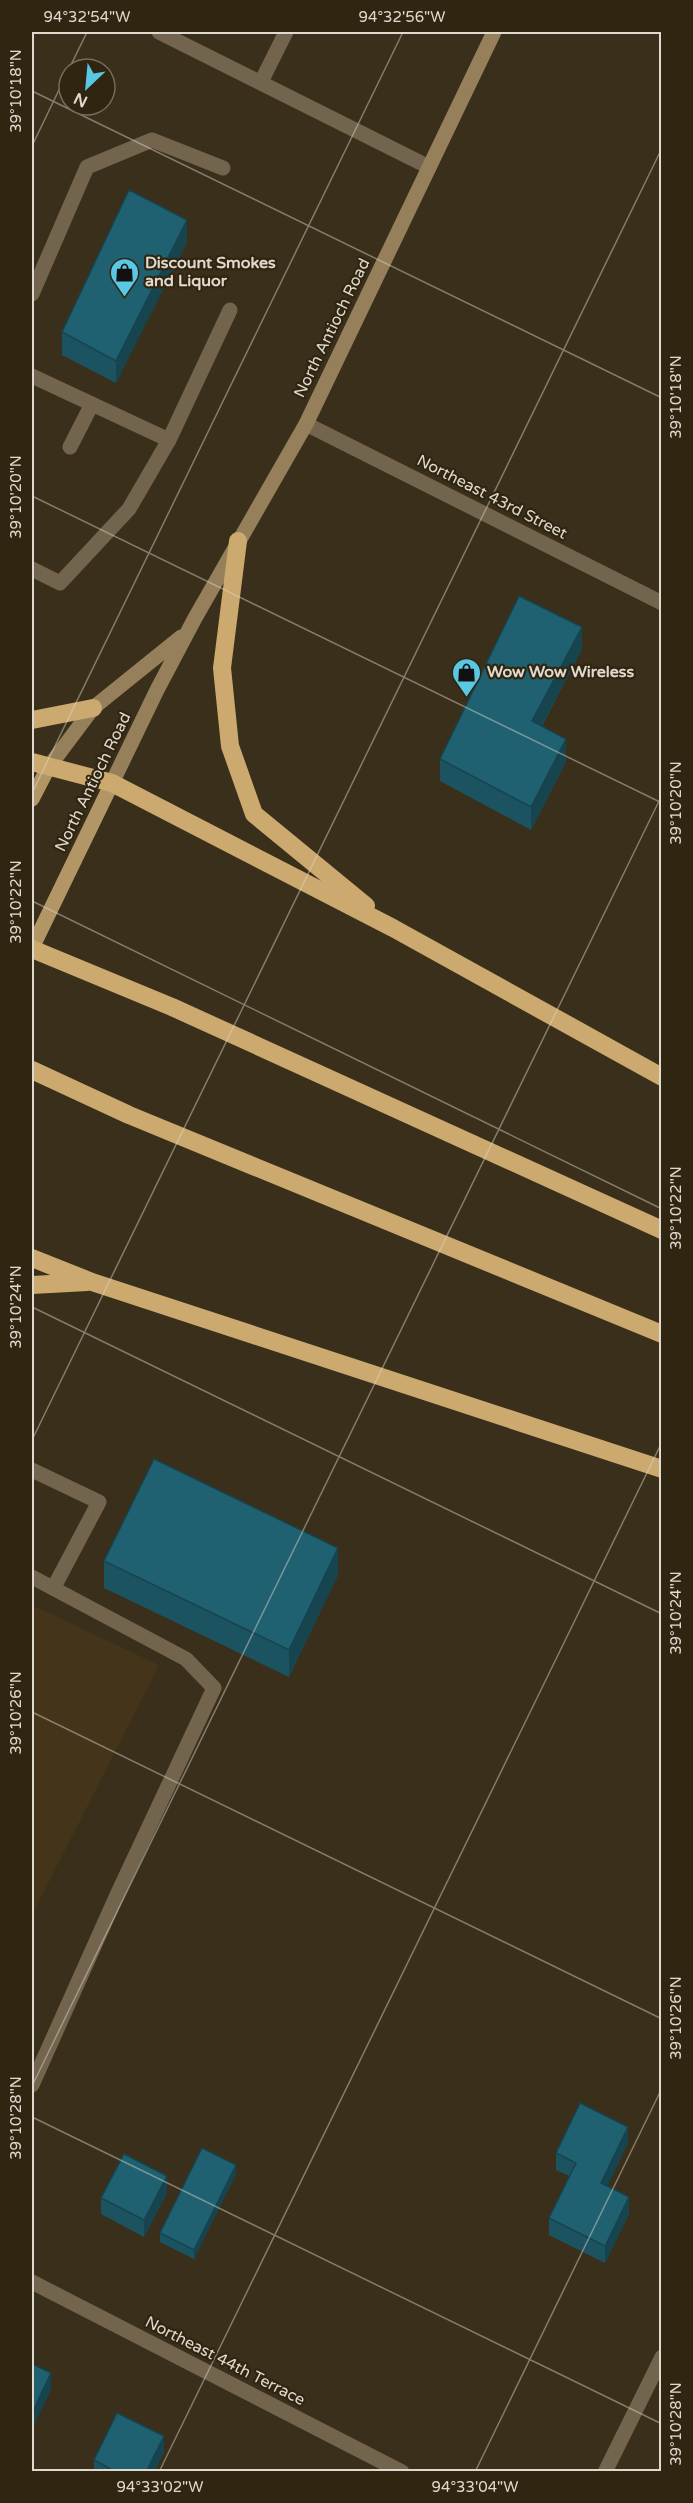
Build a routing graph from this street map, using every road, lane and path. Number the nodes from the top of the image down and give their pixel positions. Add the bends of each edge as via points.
1 (159, 32) edge
2 (286, 32) edge
3 (494, 32) edge
4 (261, 82) junction
5 (429, 167) junction
6 (223, 168) dead end
7 (32, 294) edge
8 (230, 310) dead end
9 (32, 376) edge
10 (92, 404) junction
11 (306, 424) junction
12 (169, 440) junction
13 (70, 447) dead end
14 (238, 541) junction
15 (32, 569) edge
16 (662, 603) edge
17 (188, 631) junction
18 (93, 708) junction
19 (32, 720) edge
20 (40, 765) edge
21 (112, 783) junction
22 (32, 799) edge
23 (393, 928) junction
24 (32, 949) edge
25 (32, 1070) edge
26 (662, 1077) edge
27 (662, 1230) edge
28 (32, 1258) edge
29 (92, 1282) junction
30 (32, 1285) edge
31 (662, 1334) edge
32 (662, 1468) edge
33 (32, 1470) edge
34 (32, 1577) edge
35 (54, 1587) junction
36 (32, 2085) edge
37 (32, 2282) edge
38 (662, 2357) edge
39 (402, 2472) edge
40 (605, 2472) edge

1 - 4 street
2 - 4 street
3 - 5 main road, North Antioch Road
4 - 5 street
5 - 11 main road, North Antioch Road
6 - 7 street via 152,140 87,167
8 - 12 street
9 - 10 street
10 - 12 street
10 - 13 street
11 - 14 main road, North Antioch Road
11 - 16 street, Northeast 43rd Street
12 - 15 street via 129,509 60,583
14 - 17 main road, North Antioch Road
14 - 23 highway via 222,668 230,746 254,814
17 - 18 main road, North Antioch Road
17 - 21 main road, North Antioch Road
18 - 19 highway
18 - 20 main road, North Antioch Road
20 - 21 highway
20 - 22 main road, North Antioch Road
21 - 23 highway
21 - 24 main road, North Antioch Road
23 - 26 highway
24 - 27 highway via 172,1007
25 - 31 highway via 129,1115
28 - 29 highway
29 - 30 highway
29 - 32 highway
33 - 35 street via 99,1502
34 - 35 street
35 - 36 street via 186,1659 214,1688
37 - 39 street, Northeast 44th Terrace
38 - 40 street

